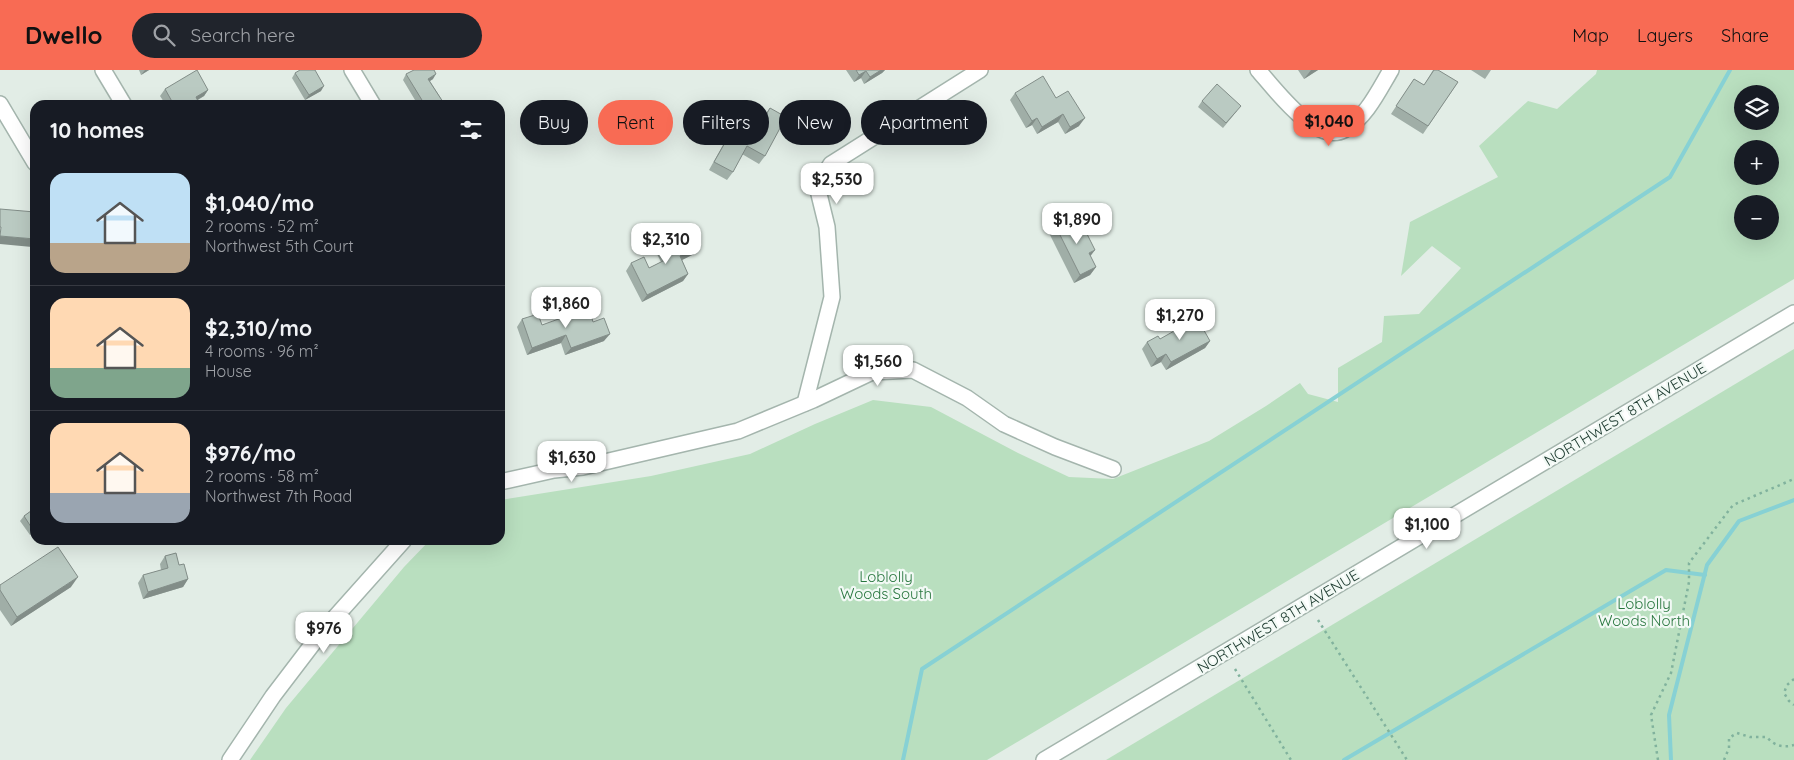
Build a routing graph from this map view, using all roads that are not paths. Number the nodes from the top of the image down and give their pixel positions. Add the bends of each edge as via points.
1 (103, 70) edge
2 (352, 70) edge
3 (980, 70) edge
4 (1258, 70) edge
5 (1392, 70) edge
6 (121, 100) edge
7 (370, 100) edge
8 (0, 104) edge
9 (30, 155) edge
10 (1794, 313) edge
11 (805, 403) junction
12 (1113, 469) dead end
13 (505, 481) edge
14 (400, 545) edge
15 (230, 760) edge
16 (1044, 760) edge

1 - 6 street
2 - 7 street
3 - 11 street via 831,164 817,186 827,227 832,296
4 - 5 street via 1313,127 1329,132 1343,131 1358,119
8 - 9 street
10 - 16 street, NORTHWEST 8TH AVENUE
11 - 12 street via 872,372 913,370 967,398 1004,424
11 - 13 street via 738,431 583,467
14 - 15 street via 321,633

